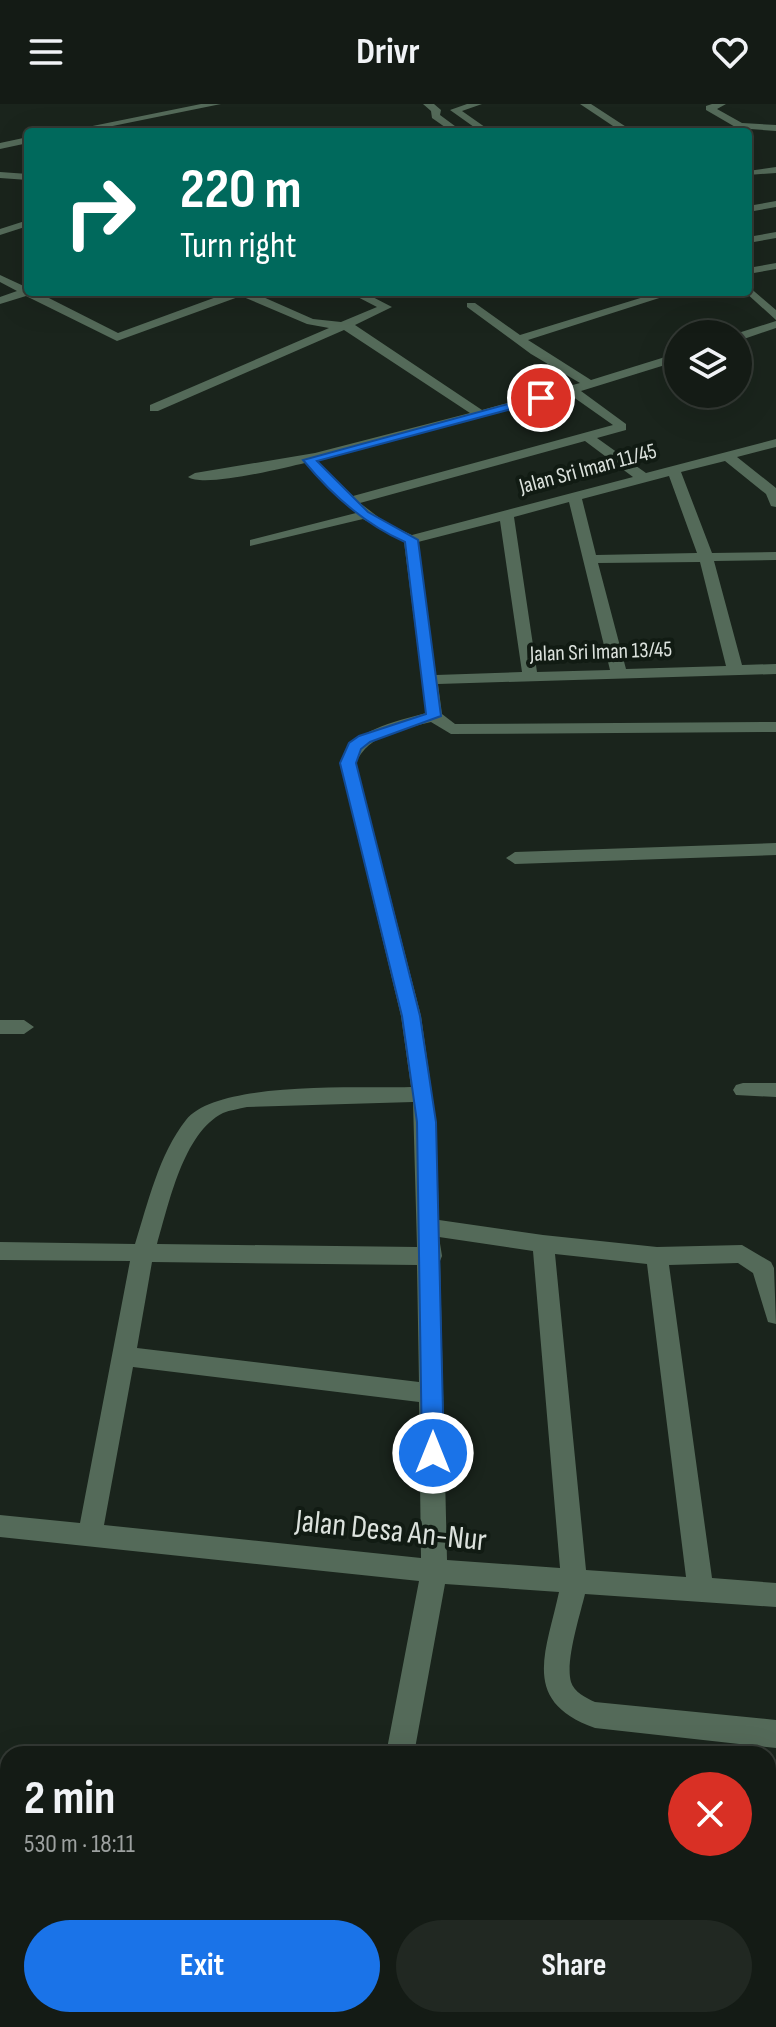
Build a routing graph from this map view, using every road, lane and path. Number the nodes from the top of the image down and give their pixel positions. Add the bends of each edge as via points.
1 (216, 104) edge
2 (428, 104) edge
3 (477, 104) edge
4 (585, 104) edge
5 (721, 104) edge
6 (89, 128) edge
7 (452, 128) edge
8 (481, 128) edge
9 (623, 128) edge
10 (776, 128) edge
11 (24, 141) edge
12 (0, 146) edge
13 (776, 170) edge
14 (752, 173) edge
15 (0, 175) edge
16 (24, 177) edge
17 (776, 204) edge
18 (752, 208) edge
19 (24, 224) edge
20 (0, 232) edge
21 (776, 235) edge
22 (752, 239) edge
23 (776, 266) edge
24 (752, 270) edge
25 (0, 278) edge
26 (24, 290) edge
27 (24, 292) edge
28 (752, 293) edge
29 (37, 296) edge
30 (231, 296) edge
31 (251, 296) edge
32 (368, 296) edge
33 (659, 296) edge
34 (776, 298) edge
35 (383, 300) junction
36 (0, 301) edge
37 (760, 301) junction
38 (471, 305) dead end
39 (776, 317) edge
40 (324, 324) junction
41 (776, 324) edge
42 (346, 326) junction
43 (752, 332) edge
44 (520, 339) junction
45 (664, 362) edge
46 (591, 385) junction
47 (572, 390) junction
48 (154, 408) dead end
49 (480, 414) junction
50 (588, 437) junction
51 (776, 443) edge
52 (726, 455) junction
53 (309, 460) junction
54 (673, 469) junction
55 (195, 477) dead end
56 (642, 477) junction
57 (574, 495) junction
58 (350, 501) junction
59 (776, 503) edge
60 (506, 513) junction
61 (364, 515) junction
62 (411, 540) junction
63 (255, 543) dead end
64 (776, 556) edge
65 (706, 557) junction
66 (590, 559) junction
67 (776, 669) edge
68 (735, 670) junction
69 (619, 673) junction
70 (530, 676) junction
71 (427, 680) junction
72 (434, 716) junction
73 (776, 727) edge
74 (776, 849) edge
75 (515, 858) dead end
76 (0, 1027) edge
77 (24, 1027) dead end
78 (743, 1090) dead end
79 (776, 1090) edge
80 (422, 1094) junction
81 (430, 1227) junction
82 (543, 1244) junction
83 (0, 1251) edge
84 (143, 1253) junction
85 (431, 1256) junction
86 (657, 1256) junction
87 (776, 1315) edge
88 (123, 1356) junction
89 (432, 1394) junction
90 (0, 1526) edge
91 (90, 1534) junction
92 (434, 1571) junction
93 (574, 1582) junction
94 (701, 1590) junction
95 (776, 1595) edge
96 (776, 1734) edge
97 (401, 1746) edge

1 - 6 street
2 - 7 street
3 - 8 street via 455,110
4 - 9 street
5 - 10 street via 709,108 740,126
11 - 12 street
13 - 14 street
15 - 16 street
17 - 18 street
19 - 20 street
21 - 22 street
23 - 24 street
25 - 26 street
27 - 36 street
28 - 37 street
29 - 30 street via 117,337
31 - 40 street
32 - 35 street
33 - 44 street
34 - 37 street
35 - 40 street
35 - 42 street via 386,307
37 - 39 street
38 - 44 street
40 - 42 street
41 - 43 street
42 - 48 street
42 - 49 street
44 - 46 street
45 - 46 street
46 - 47 street
47 - 49 street
47 - 50 street via 622,426
49 - 53 street
50 - 56 street
50 - 58 street
51 - 52 street, Jalan Sri Iman 11/45
52 - 54 street, Jalan Sri Iman 11/45
52 - 59 street via 772,492
53 - 55 street
53 - 58 street
54 - 56 street, Jalan Sri Iman 11/45
54 - 65 street
56 - 57 street, Jalan Sri Iman 11/45
57 - 60 street, Jalan Sri Iman 11/45
57 - 66 street
58 - 61 street
60 - 62 street, Jalan Sri Iman 11/45
60 - 70 street
61 - 62 street
61 - 63 street
62 - 71 street
64 - 65 street
65 - 66 street
65 - 68 street
66 - 69 street
67 - 68 street, Jalan Sri Iman 13/45
68 - 69 street, Jalan Sri Iman 13/45
69 - 70 street, Jalan Sri Iman 13/45
70 - 71 street, Jalan Sri Iman 13/45
71 - 72 street
72 - 73 street via 451,729
72 - 80 street via 365,739 354,746 348,763 411,1016
74 - 75 street
76 - 77 street
78 - 79 street
80 - 81 street
80 - 84 street via 247,1100 217,1107 186,1135
81 - 82 street
81 - 85 street
82 - 86 street
82 - 93 street
83 - 84 street
84 - 85 street
84 - 88 street
85 - 89 street
86 - 87 street via 729,1253 754,1260 768,1278
86 - 94 street
88 - 89 street
88 - 91 street
89 - 92 street
90 - 91 street, Jalan Desa An-Nur
91 - 92 street, Jalan Desa An-Nur
92 - 93 street, Jalan Desa An-Nur
92 - 97 street
93 - 94 street, Jalan Desa An-Nur
93 - 96 street via 557,1682 578,1709
94 - 95 street, Jalan Desa An-Nur

